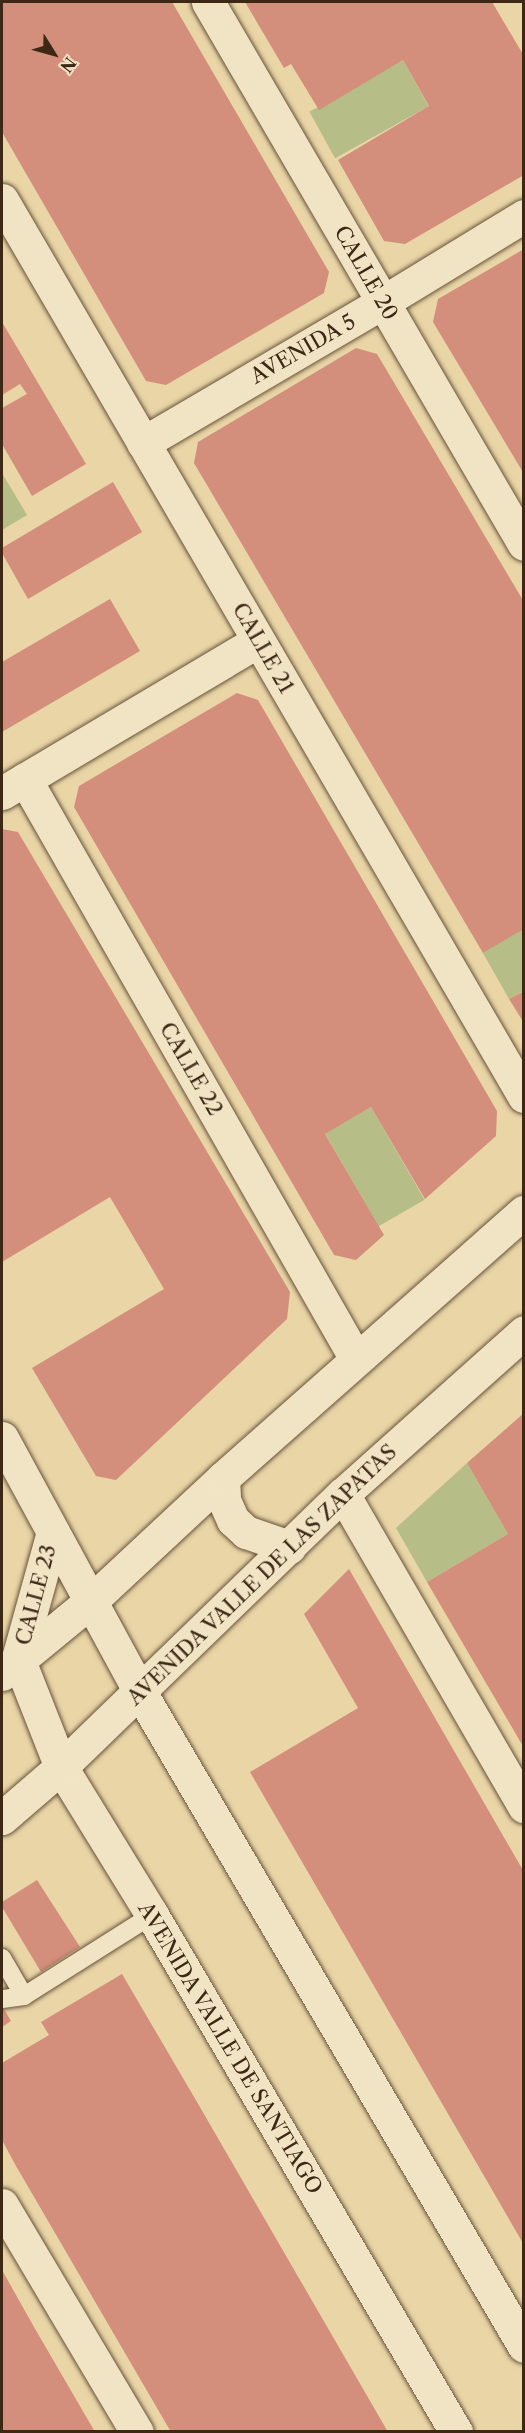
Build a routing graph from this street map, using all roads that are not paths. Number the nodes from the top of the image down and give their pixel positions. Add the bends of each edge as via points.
1 (208, 2) edge
2 (4, 209) edge
3 (524, 216) edge
4 (383, 302) junction
5 (143, 443) junction
6 (524, 544) edge
7 (258, 641) junction
8 (13, 786) edge
9 (524, 1096) edge
10 (524, 1212) edge
11 (522, 1338) edge
12 (356, 1359) junction
13 (2, 1438) edge
14 (12, 1464) edge
15 (223, 1478) junction
16 (343, 1494) junction
17 (53, 1532) junction
18 (289, 1547) junction
19 (91, 1601) junction
20 (10, 1666) edge
21 (140, 1692) junction
22 (61, 1767) junction
23 (524, 1806) edge
24 (2, 1818) edge
25 (152, 1915) junction
26 (2, 1958) edge
27 (24, 1996) junction
28 (2, 1999) edge
29 (2, 2205) edge
30 (524, 2346) edge
31 (137, 2432) edge
32 (456, 2432) edge

1 - 4 street, CALLE 20
2 - 5 street, CALLE 21
3 - 4 street, AVENIDA 5
4 - 5 street, AVENIDA 5
4 - 6 street, CALLE 20
5 - 7 street, CALLE 21
7 - 8 street
7 - 9 street, CALLE 21
8 - 12 street, CALLE 22
10 - 12 street
11 - 16 street, AVENIDA VALLE DE LAS ZAPATAS
12 - 15 street
13 - 14 street, CALLE 23
14 - 17 street, CALLE 23
15 - 18 street via 224,1500 233,1520 246,1532
15 - 19 street
16 - 18 street, AVENIDA VALLE DE LAS ZAPATAS
16 - 23 street
17 - 19 street, CALLE 23
17 - 20 street, CALLE 23
18 - 21 street, AVENIDA VALLE DE LAS ZAPATAS
19 - 20 street
19 - 21 street
20 - 22 street, AVENIDA VALLE DE SANTIAGO
21 - 22 street, AVENIDA VALLE DE LAS ZAPATAS
21 - 30 street
22 - 24 street, AVENIDA VALLE DE LAS ZAPATAS
22 - 25 street, AVENIDA VALLE DE SANTIAGO
25 - 27 lane
25 - 32 street, AVENIDA VALLE DE SANTIAGO
26 - 27 lane
27 - 28 lane
29 - 31 street

